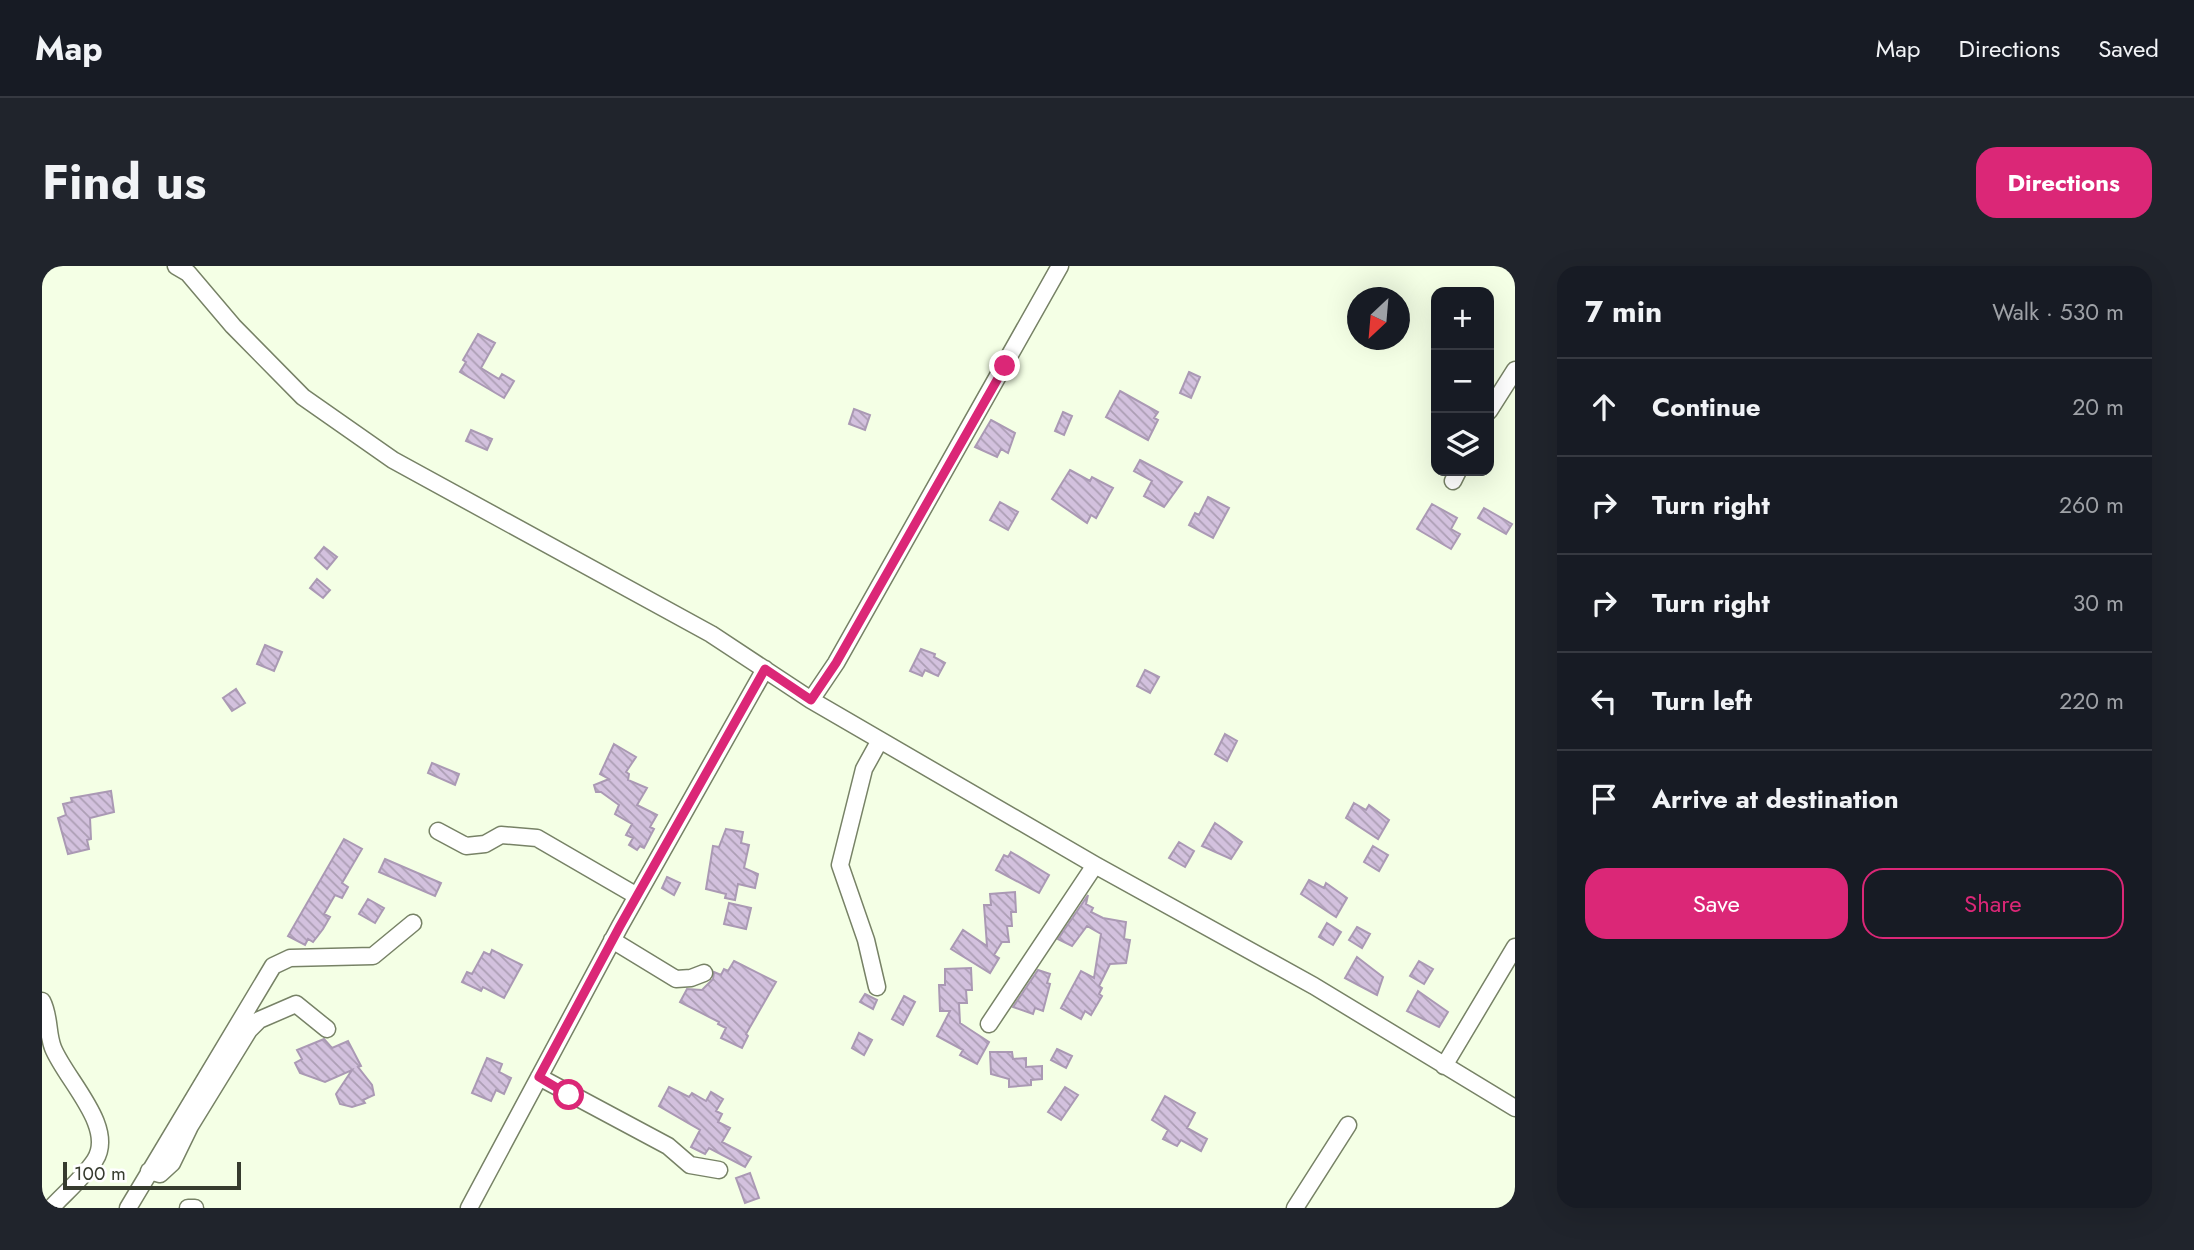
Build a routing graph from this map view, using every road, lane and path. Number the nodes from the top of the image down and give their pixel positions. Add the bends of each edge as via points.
1 (1059, 266) edge
2 (186, 268) edge
3 (1515, 370) edge
4 (1494, 403) edge
5 (765, 669) junction
6 (811, 700) junction
7 (880, 740) junction
8 (438, 831) dead end
9 (1095, 865) junction
10 (636, 896) junction
11 (413, 923) dead end
12 (612, 940) junction
13 (1515, 947) edge
14 (704, 973) dead end
15 (877, 986) dead end
16 (42, 1001) edge
17 (989, 1024) dead end
18 (327, 1029) dead end
19 (1444, 1066) junction
20 (539, 1077) junction
21 (1515, 1108) edge
22 (1348, 1125) dead end
23 (719, 1170) dead end
24 (149, 1171) junction
25 (51, 1208) edge
26 (128, 1208) edge
27 (188, 1208) edge
28 (195, 1208) edge
29 (469, 1208) edge
30 (1295, 1208) edge

1 - 6 street
2 - 5 street via 233,326 303,397 393,460 711,634
3 - 4 street
5 - 6 street
5 - 10 street
6 - 7 street
7 - 9 street
7 - 15 street via 864,769 840,865
8 - 10 street via 466,845 485,844 501,835 537,838
9 - 17 street
9 - 19 street via 1314,986
10 - 12 street
11 - 24 street via 373,956 278,962
12 - 14 street via 676,979
12 - 20 street
13 - 19 street
16 - 25 street via 52,1046 97,1120 102,1141 96,1159
18 - 24 street via 296,1004 259,1020 213,1086 172,1163 160,1174
19 - 21 street
20 - 23 street via 668,1146 690,1165
20 - 29 street
22 - 30 street
24 - 26 street
27 - 28 street

